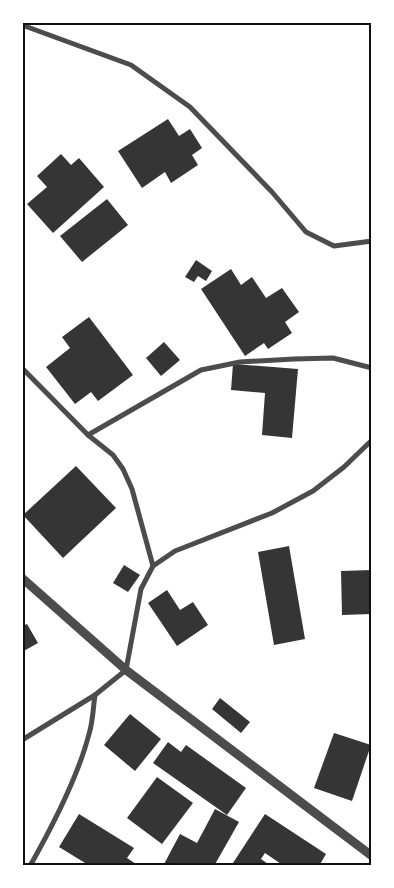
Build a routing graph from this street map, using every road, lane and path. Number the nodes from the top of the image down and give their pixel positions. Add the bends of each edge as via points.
1 (22, 25) edge
2 (372, 241) edge
3 (22, 368) edge
4 (372, 368) edge
5 (88, 435) junction
6 (372, 440) edge
7 (153, 566) junction
8 (22, 578) edge
9 (126, 670) junction
10 (95, 695) junction
11 (22, 740) edge
12 (372, 856) edge
13 (30, 866) edge

1 - 2 street via 132,65 190,107 306,232 334,246
3 - 5 street
4 - 5 street via 333,358 240,362 201,370
5 - 7 street via 113,455 132,489
6 - 7 street via 313,491 272,513 175,551
7 - 9 street via 141,589
8 - 9 street
9 - 10 street
9 - 12 street
10 - 11 street
10 - 13 street via 90,733 80,762

